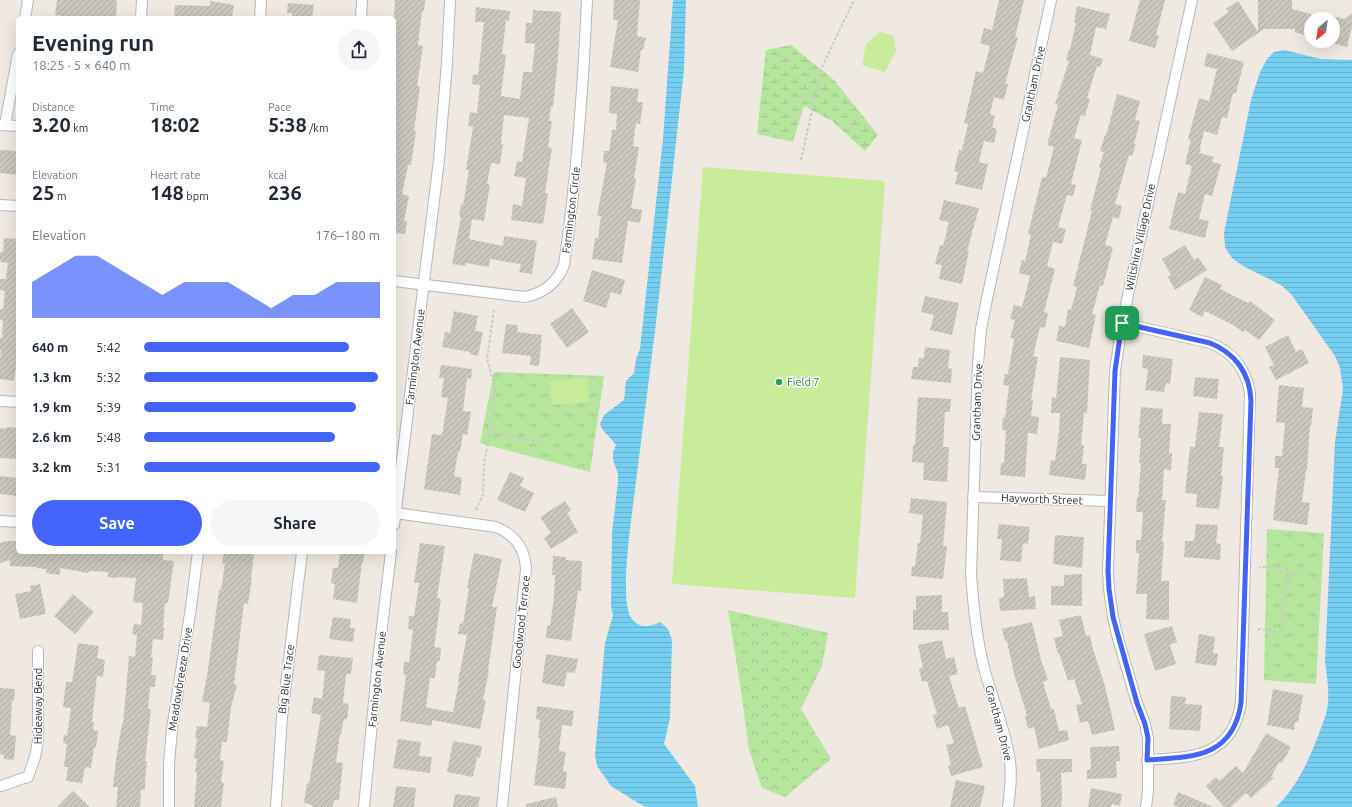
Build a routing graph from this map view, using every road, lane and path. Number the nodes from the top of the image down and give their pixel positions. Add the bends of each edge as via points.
1 (28, 0) edge
2 (142, 0) edge
3 (261, 0) edge
4 (362, 0) edge
5 (450, 0) edge
6 (587, 0) edge
7 (854, 0) edge
8 (1051, 0) edge
9 (1192, 0) edge
10 (25, 16) edge
11 (141, 16) edge
12 (260, 16) edge
13 (360, 16) edge
14 (16, 63) edge
15 (2, 125) edge
16 (16, 126) edge
17 (801, 160) dead end
18 (0, 205) edge
19 (16, 206) edge
20 (396, 281) edge
21 (424, 285) junction
22 (494, 310) dead end
23 (1122, 323) junction
24 (0, 401) edge
25 (16, 402) edge
26 (491, 431) junction
27 (540, 443) dead end
28 (973, 497) junction
29 (1110, 501) junction
30 (396, 505) edge
31 (476, 510) dead end
32 (396, 513) edge
33 (0, 521) edge
34 (16, 522) edge
35 (198, 554) edge
36 (302, 554) edge
37 (391, 554) edge
38 (1259, 567) dead end
39 (1303, 572) dead end
40 (1289, 576) junction
41 (1258, 629) dead end
42 (38, 651) dead end
43 (1147, 760) junction
44 (0, 786) edge
45 (169, 807) edge
46 (276, 807) edge
47 (364, 807) edge
48 (502, 807) edge
49 (1008, 807) edge
50 (1146, 807) edge

1 - 10 street
2 - 11 street
3 - 12 street
4 - 13 street
5 - 21 street via 439,160
6 - 21 street, Farmington Circle via 576,165 564,266 561,273 545,290 526,297
7 - 17 path via 821,69
8 - 28 street, Grantham Drive via 981,329
9 - 23 street, Wiltshire Village Drive
14 - 15 street
15 - 16 street
18 - 19 street
20 - 21 street, Farmington Circle
21 - 30 street, Farmington Avenue
22 - 26 path via 487,359 495,387
23 - 29 street, Wiltshire Village Drive via 1115,371
23 - 43 street via 1217,346 1230,354 1240,365 1247,378 1250,393 1241,703 1238,718 1227,737 1209,751 1187,757
24 - 25 street
26 - 27 path
26 - 31 path via 484,462 483,494
28 - 29 street, Hayworth Street
28 - 49 street, Grantham Drive via 973,604 983,664 1010,761
29 - 43 street, Wiltshire Village Drive via 1108,571 1113,617 1145,724 1148,738
32 - 48 street, Goodwood Terrace via 496,527 516,540 524,553 526,569
33 - 34 street
35 - 45 street, Meadowbreeze Drive via 172,729
36 - 46 street, Big Blue Trace via 282,717
37 - 47 street, Farmington Avenue
38 - 40 path via 1286,567
39 - 40 path
40 - 41 path via 1282,630 1277,633
42 - 44 street, Hideaway Bend via 37,753 28,777
43 - 50 street, Wiltshire Village Drive

